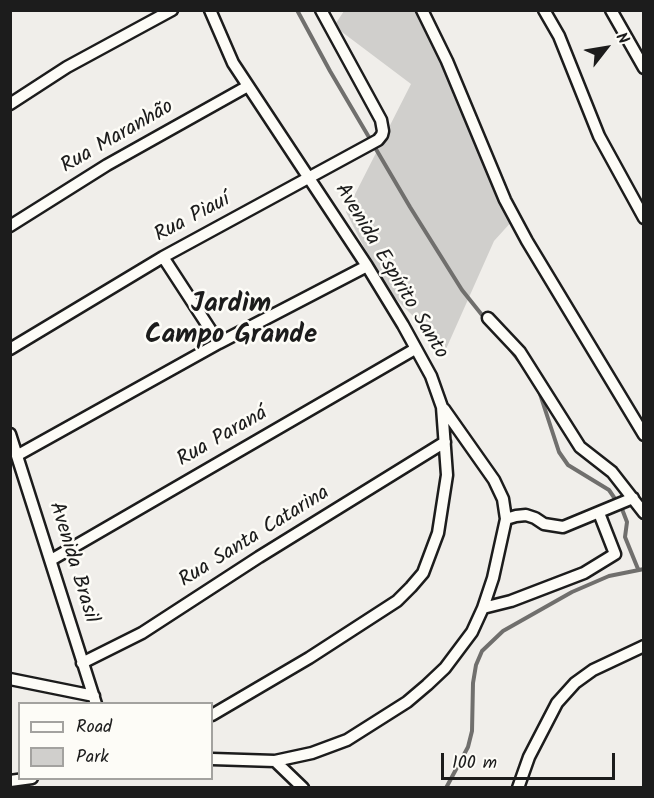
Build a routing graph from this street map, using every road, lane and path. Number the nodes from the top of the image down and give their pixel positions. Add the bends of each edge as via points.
1 (172, 10) edge
2 (210, 10) edge
3 (321, 10) edge
4 (422, 10) edge
5 (544, 10) edge
6 (611, 10) edge
7 (644, 68) edge
8 (248, 86) junction
9 (10, 104) edge
10 (309, 179) junction
11 (644, 218) edge
12 (10, 225) edge
13 (163, 258) junction
14 (367, 266) junction
15 (488, 318) dead end
16 (219, 343) junction
17 (10, 349) edge
18 (415, 349) junction
19 (442, 407) junction
20 (10, 434) edge
21 (644, 435) edge
22 (446, 442) junction
23 (18, 455) junction
24 (633, 498) junction
25 (599, 513) junction
26 (644, 513) edge
27 (506, 519) junction
28 (51, 560) junction
29 (483, 608) junction
30 (644, 646) edge
31 (82, 663) junction
32 (10, 679) edge
33 (95, 700) edge
34 (213, 714) edge
35 (213, 759) edge
36 (275, 761) junction
37 (303, 788) edge
38 (518, 788) edge

1 - 9 street via 67,67
2 - 8 street, Avenida Espírito Santo via 222,41
3 - 10 street, Rua Piauí via 381,120 382,135
4 - 21 street via 505,200
5 - 11 street via 559,36 599,136
6 - 7 street
8 - 10 street, Avenida Espírito Santo
8 - 12 street, Rua Maranhão
10 - 13 street, Rua Piauí
10 - 14 street, Avenida Espírito Santo
13 - 16 street
13 - 17 street, Rua Piauí
14 - 16 street
14 - 18 street, Avenida Espírito Santo
15 - 24 street via 520,352 580,447 612,472
16 - 23 street
18 - 19 street, Avenida Espírito Santo via 431,376
18 - 28 street, Rua Paraná
19 - 22 street, Avenida Espírito Santo
19 - 27 street via 494,480 503,499
20 - 23 street, Avenida Brasil
22 - 31 street, Rua Santa Catarina via 142,633
22 - 34 street, Avenida Espírito Santo via 447,475 438,533 423,573 397,601
23 - 28 street, Avenida Brasil
24 - 25 street
24 - 26 street
25 - 27 street via 563,527 526,516
25 - 29 street via 615,554 584,573
27 - 29 street
28 - 31 street, Avenida Brasil
29 - 36 street via 472,632 445,668 407,702 347,740
30 - 38 street via 593,670 557,703
31 - 33 street, Avenida Brasil
32 - 33 street
35 - 36 street
36 - 37 street

